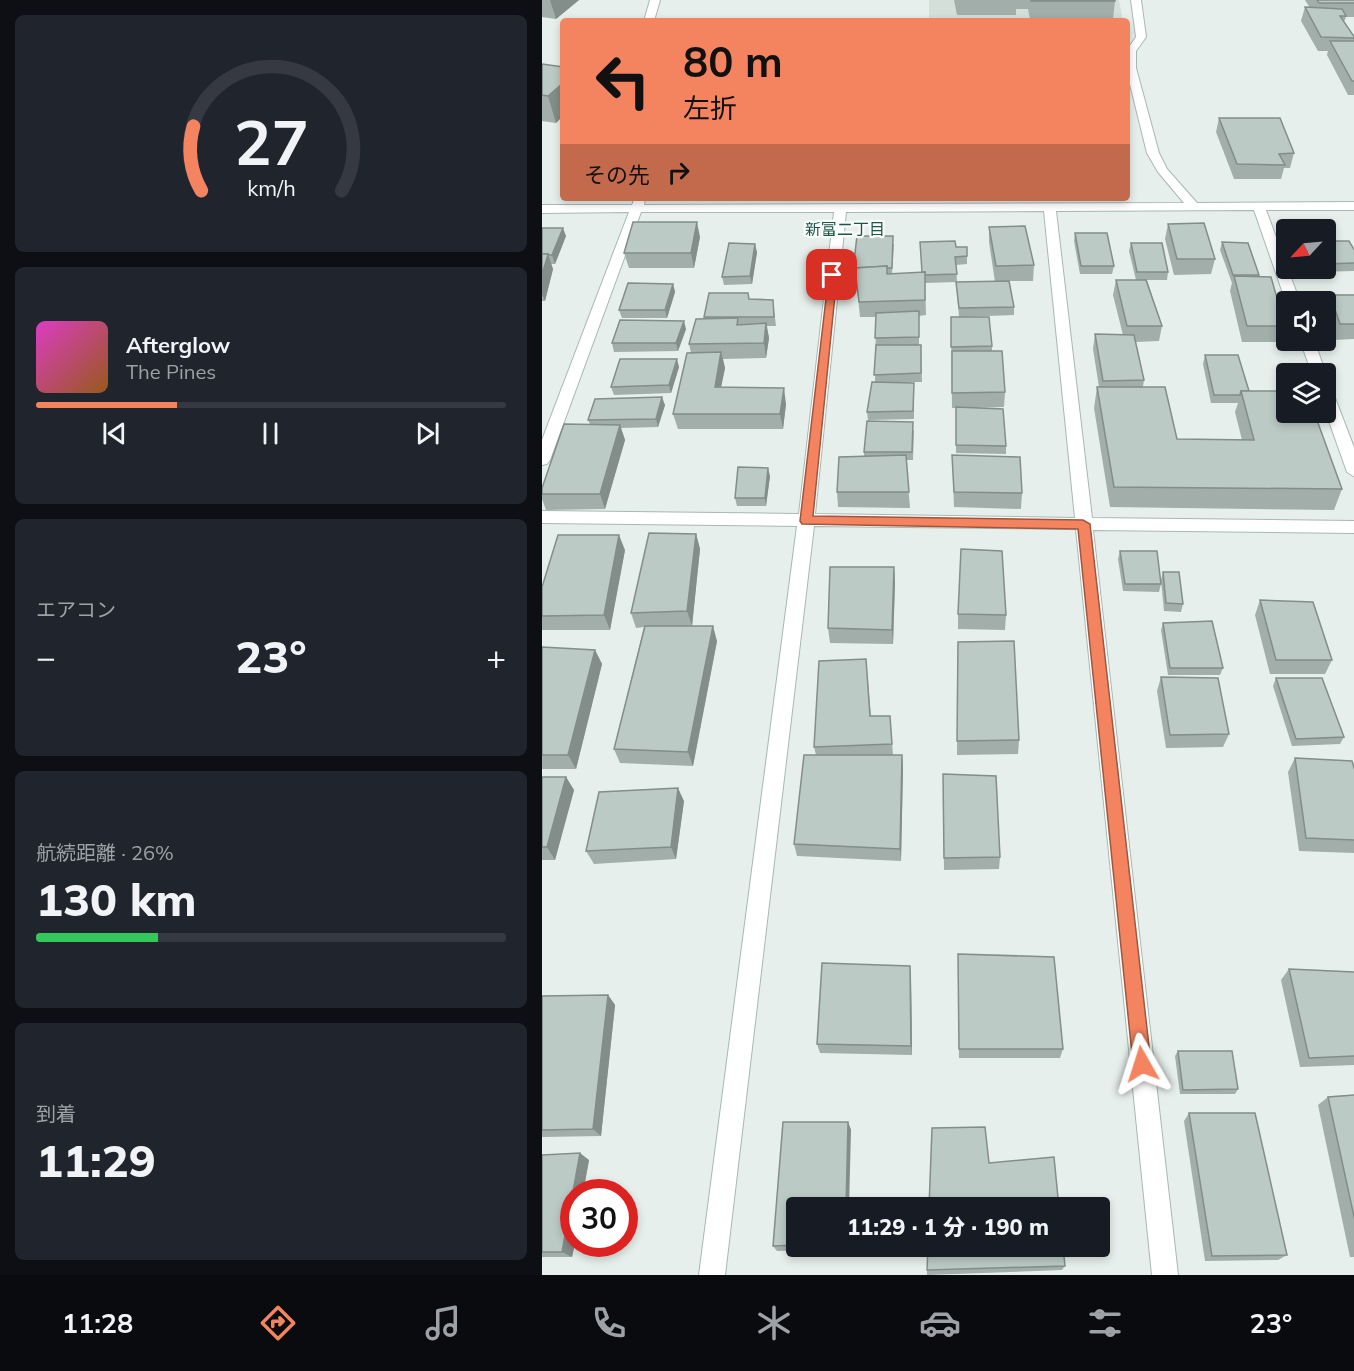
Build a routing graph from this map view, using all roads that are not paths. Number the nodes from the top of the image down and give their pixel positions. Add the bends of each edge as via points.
1 (655, 0) edge
2 (1136, 0) edge
3 (650, 18) edge
4 (639, 204) edge
5 (1355, 206) edge
6 (1050, 207) junction
7 (1194, 207) junction
8 (1259, 207) junction
9 (839, 208) junction
10 (542, 209) edge
11 (1289, 291) edge
12 (1336, 420) edge
13 (542, 460) edge
14 (1355, 472) edge
15 (542, 517) edge
16 (806, 521) junction
17 (1083, 524) junction
18 (1355, 527) edge
19 (712, 1275) edge
20 (1165, 1275) edge

1 - 3 street
2 - 7 street via 1141,37 1131,51 1131,68 1153,153 1162,170
4 - 9 street
4 - 10 street
4 - 13 street
5 - 8 street
6 - 7 street
6 - 9 street
6 - 17 street
7 - 8 street
8 - 11 street
9 - 16 street
12 - 14 street
15 - 16 street
16 - 17 street
16 - 19 street
17 - 18 street
17 - 20 street

